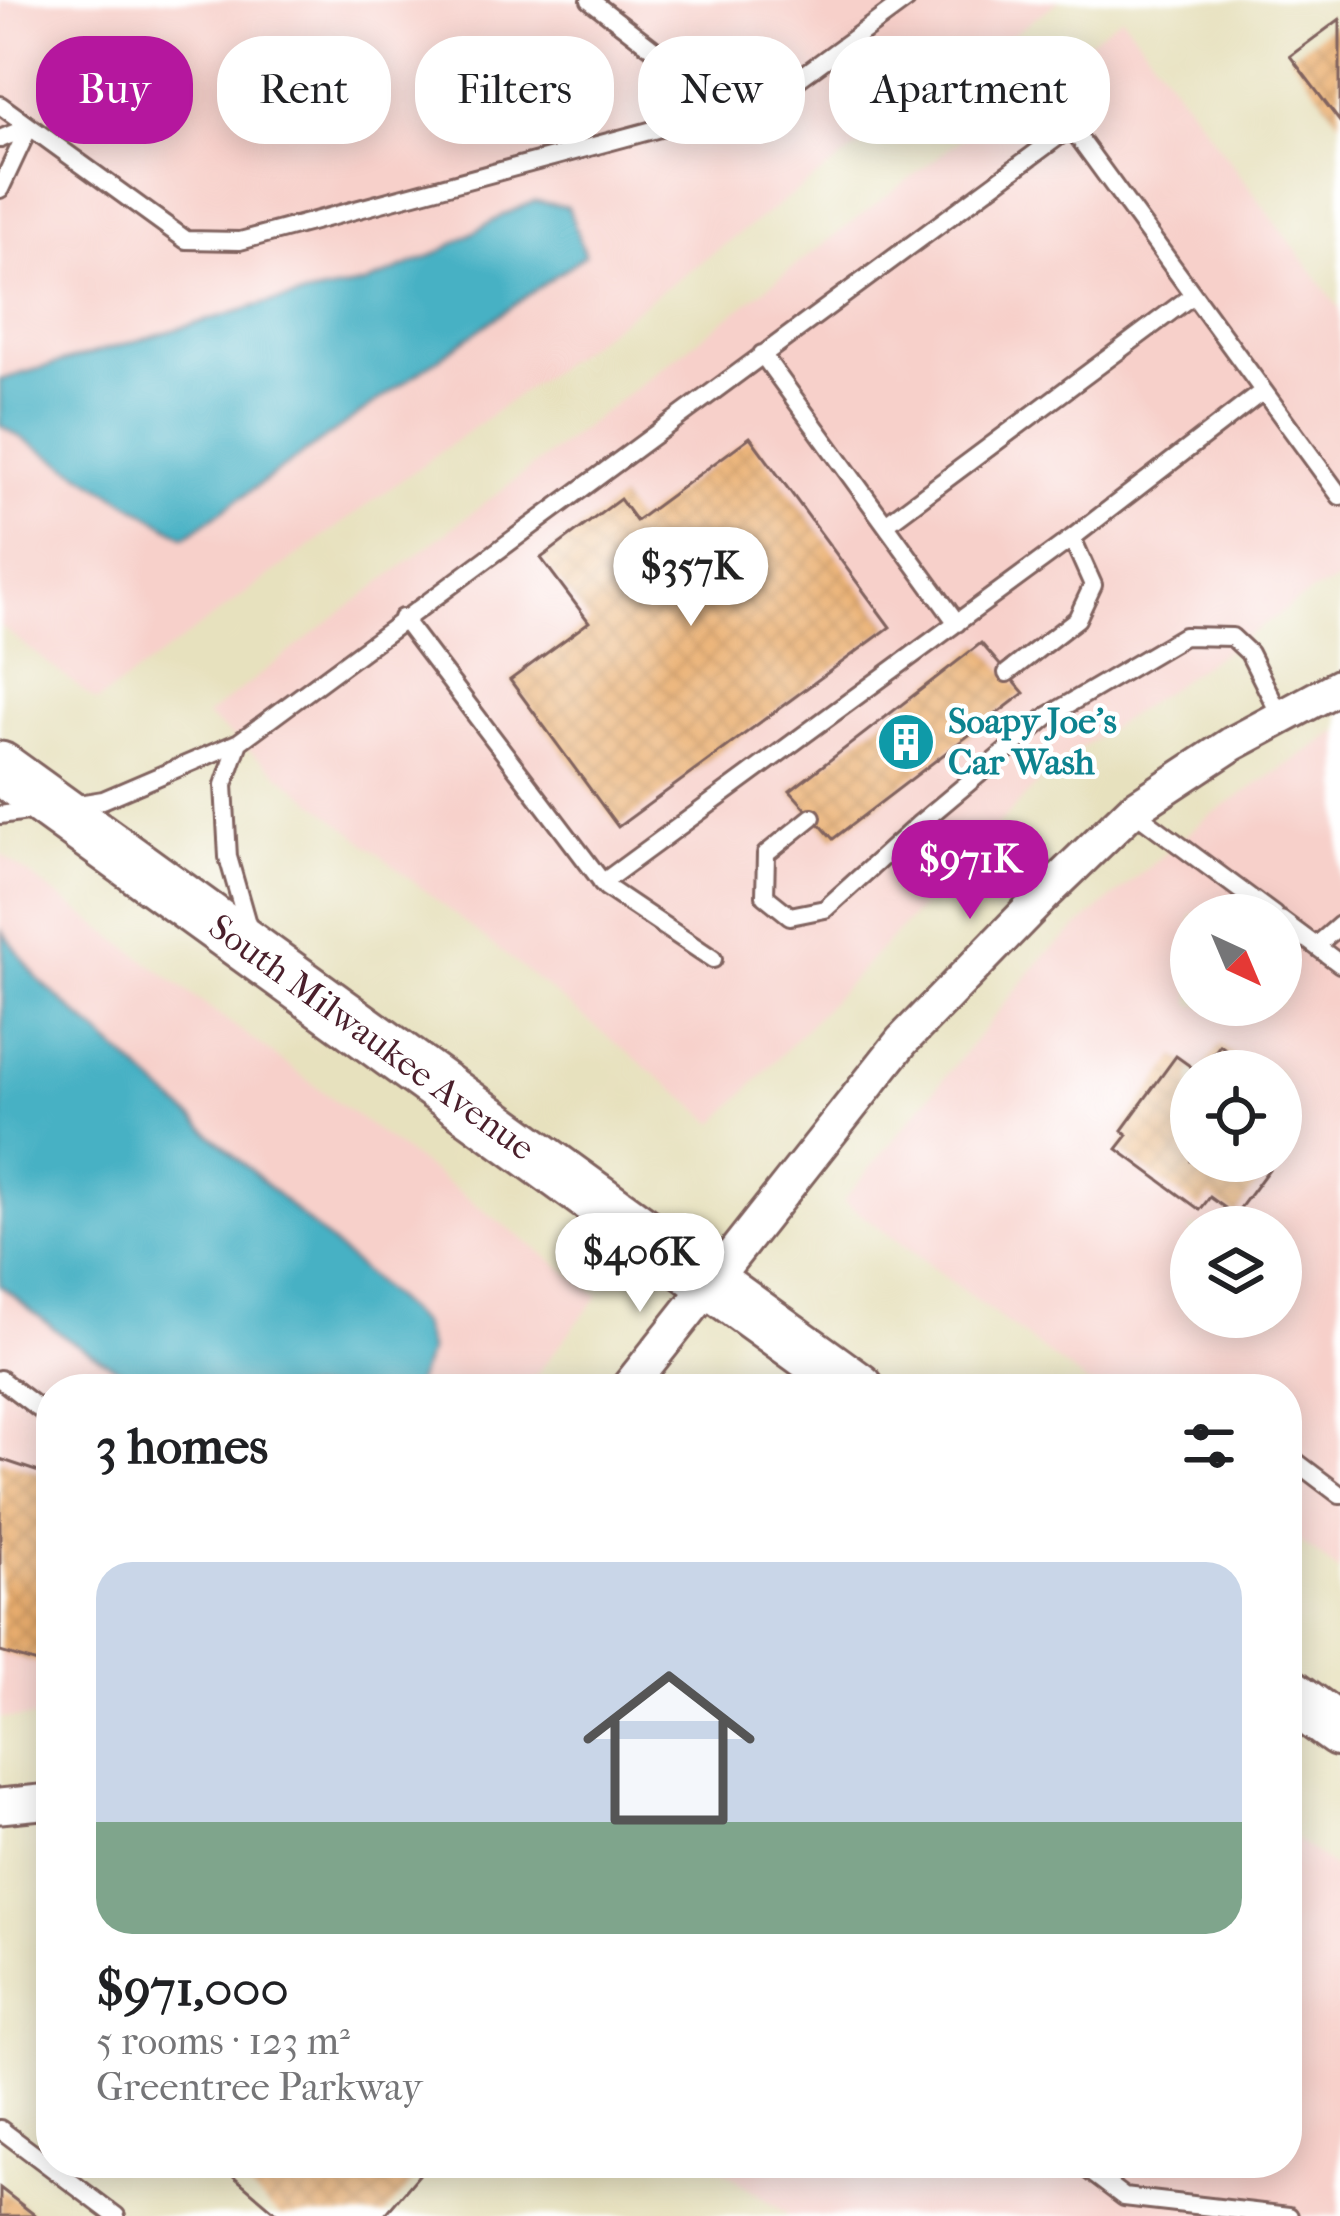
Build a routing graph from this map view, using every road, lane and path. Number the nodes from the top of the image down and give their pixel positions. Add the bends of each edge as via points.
1 (590, 0) edge
2 (906, 0) edge
3 (638, 37) edge
4 (805, 74) edge
5 (0, 105) edge
6 (29, 127) junction
7 (638, 134) edge
8 (0, 139) edge
9 (0, 165) edge
10 (0, 189) edge
11 (1193, 295) junction
12 (762, 354) junction
13 (1263, 391) junction
14 (1340, 496) edge
15 (886, 524) junction
16 (1072, 538) junction
17 (402, 618) junction
18 (957, 622) junction
19 (1007, 674) dead end
20 (1340, 686) edge
21 (1281, 717) junction
22 (239, 742) junction
23 (0, 768) edge
24 (51, 808) junction
25 (1132, 810) junction
26 (0, 815) edge
27 (812, 817) dead end
28 (602, 884) junction
29 (1246, 894) edge
30 (1340, 925) edge
31 (1302, 936) edge
32 (1316, 946) junction
33 (256, 956) junction
34 (713, 958) dead end
35 (1340, 964) edge
36 (708, 1283) junction
37 (638, 1374) edge
38 (837, 1374) edge
39 (0, 1379) edge
40 (36, 1407) edge
41 (1302, 1466) edge
42 (1340, 1495) edge
43 (1302, 1704) edge
44 (1340, 1731) edge
45 (36, 1802) edge
46 (0, 1806) edge
47 (0, 2129) edge
48 (36, 2156) edge
49 (65, 2178) edge
50 (1099, 2178) edge
51 (116, 2216) edge
52 (1289, 2216) edge

1 - 3 lane
2 - 4 lane
5 - 6 lane
6 - 7 lane via 186,240 240,241
6 - 8 lane
6 - 9 lane
6 - 10 lane
11 - 12 lane via 1071,127
11 - 13 lane
11 - 15 lane
12 - 15 lane
12 - 17 lane
13 - 14 lane
13 - 16 lane
15 - 18 lane
16 - 18 lane
16 - 19 lane via 1093,585 1077,619
17 - 22 lane
17 - 28 lane
18 - 28 lane
20 - 21 street
21 - 25 street
21 - 27 lane via 1249,653 1232,637 1184,636 1048,716 825,909 790,916 765,896 766,854
22 - 24 lane via 103,800
22 - 33 lane via 224,785 228,857
23 - 24 main road, South Milwaukee Avenue
24 - 26 lane
24 - 33 main road, South Milwaukee Avenue
25 - 29 lane
25 - 36 street via 902,1041
28 - 34 lane
30 - 32 lane
31 - 32 lane
32 - 35 lane
33 - 36 main road, South Milwaukee Avenue
36 - 37 street
36 - 38 main road, South Milwaukee Avenue
39 - 40 lane
41 - 42 lane
43 - 44 main road
45 - 46 street
47 - 48 lane
49 - 51 lane
50 - 52 lane via 1124,2197

